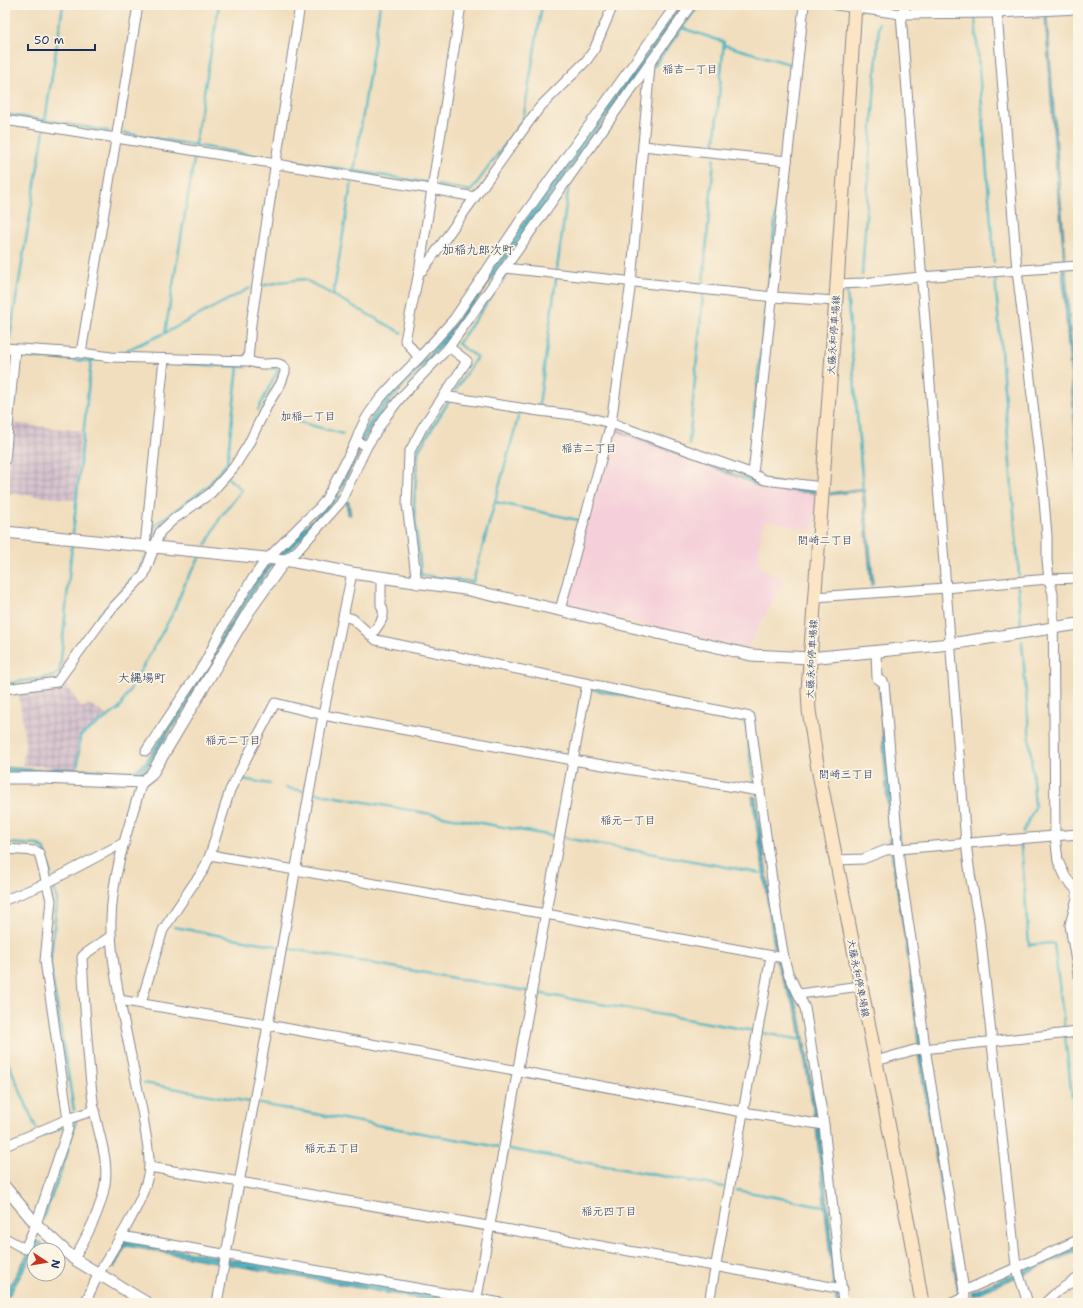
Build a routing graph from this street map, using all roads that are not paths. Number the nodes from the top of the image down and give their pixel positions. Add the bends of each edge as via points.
1 (138, 5) edge
2 (300, 5) edge
3 (461, 5) edge
4 (613, 5) edge
5 (676, 5) edge
6 (691, 5) edge
7 (804, 5) edge
8 (836, 5) edge
9 (906, 5) edge
10 (855, 6) edge
11 (1024, 9) edge
12 (1078, 9) edge
13 (997, 13) junction
14 (901, 14) junction
15 (650, 64) junction
16 (5, 120) edge
17 (116, 138) junction
18 (642, 146) junction
19 (787, 161) junction
20 (275, 164) junction
21 (431, 188) junction
22 (475, 197) junction
23 (1078, 266) edge
24 (504, 268) junction
25 (1017, 270) junction
26 (419, 272) junction
27 (920, 277) junction
28 (632, 282) junction
29 (837, 284) junction
30 (773, 297) junction
31 (836, 301) junction
32 (449, 347) junction
33 (5, 348) edge
34 (15, 349) junction
35 (81, 353) junction
36 (419, 358) junction
37 (164, 359) junction
38 (248, 362) junction
39 (444, 396) junction
40 (611, 423) junction
41 (361, 443) junction
42 (5, 460) edge
43 (749, 473) junction
44 (822, 487) junction
45 (5, 532) edge
46 (150, 546) junction
47 (268, 558) junction
48 (284, 560) junction
49 (352, 573) junction
50 (381, 578) junction
51 (1078, 578) edge
52 (1049, 579) junction
53 (417, 584) junction
54 (945, 588) junction
55 (814, 597) junction
56 (560, 610) junction
57 (344, 616) junction
58 (1078, 624) edge
59 (1054, 628) junction
60 (371, 636) junction
61 (950, 644) junction
62 (876, 651) junction
63 (810, 658) junction
64 (587, 683) junction
65 (5, 689) edge
66 (323, 715) junction
67 (146, 751) dead end
68 (573, 760) junction
69 (5, 778) edge
70 (142, 782) junction
71 (759, 791) junction
72 (1078, 834) edge
73 (1055, 836) junction
74 (125, 842) junction
75 (966, 843) junction
76 (5, 849) edge
77 (894, 849) junction
78 (210, 855) junction
79 (836, 860) junction
80 (296, 871) junction
81 (47, 883) junction
82 (5, 900) edge
83 (546, 914) junction
84 (111, 936) junction
85 (778, 957) junction
86 (1078, 974) edge
87 (861, 986) junction
88 (798, 994) junction
89 (119, 1000) junction
90 (141, 1003) junction
91 (268, 1025) junction
92 (1078, 1032) edge
93 (992, 1041) junction
94 (926, 1048) junction
95 (876, 1061) junction
96 (517, 1071) junction
97 (95, 1110) junction
98 (743, 1112) junction
99 (68, 1119) junction
100 (820, 1124) junction
101 (5, 1146) edge
102 (149, 1167) junction
103 (240, 1182) junction
104 (5, 1187) edge
105 (36, 1224) junction
106 (490, 1227) junction
107 (121, 1236) junction
108 (5, 1238) edge
109 (1078, 1240) edge
110 (226, 1256) junction
111 (74, 1259) junction
112 (715, 1268) junction
113 (1018, 1272) junction
114 (99, 1274) junction
115 (1078, 1278) edge
116 (838, 1289) junction
117 (964, 1291) junction
118 (476, 1301) edge
119 (85, 1303) edge
120 (147, 1303) edge
121 (217, 1303) edge
122 (501, 1303) edge
123 (709, 1303) edge
124 (843, 1303) edge
125 (922, 1303) edge
126 (952, 1303) edge
127 (1028, 1303) edge
128 (1045, 1303) edge

1 - 17 street
2 - 20 street
3 - 21 street
4 - 22 street via 594,50 540,107
5 - 36 street via 522,218 454,319
6 - 15 street
7 - 19 street
8 - 10 street
9 - 14 street
10 - 14 street
10 - 29 main road, 大藤永和停車場線
11 - 12 street
11 - 13 street
13 - 14 street
13 - 25 street
14 - 27 street
15 - 18 street
15 - 24 street
16 - 17 street
17 - 20 street
17 - 35 street
18 - 19 street
18 - 28 street
19 - 30 street
20 - 21 street
20 - 38 street via 251,324
21 - 22 street
21 - 26 street
22 - 26 street via 423,270
23 - 25 street
24 - 28 street
24 - 32 street
25 - 27 street
25 - 52 street via 1043,488
26 - 36 street via 406,340
27 - 29 street
27 - 54 street
28 - 30 street
28 - 40 street
29 - 31 main road, 大藤永和停車場線
30 - 31 street
30 - 43 street
31 - 44 main road, 大藤永和停車場線
32 - 39 street via 467,361
32 - 41 street
33 - 34 street
34 - 35 street
34 - 42 street
35 - 37 street
36 - 41 street via 392,385 370,414 358,435
37 - 38 street
37 - 46 street
38 - 46 street via 282,364 285,372 248,445 234,468 212,492 174,519
39 - 40 street via 582,416
39 - 53 street via 422,428 409,454 407,505
40 - 43 street
40 - 56 street
41 - 47 street via 323,503
41 - 48 street via 341,500 298,550
43 - 44 street via 765,480
44 - 55 main road, 大藤永和停車場線
45 - 46 street
46 - 47 street
46 - 65 street via 144,575 106,616 57,682
47 - 48 street
47 - 67 street via 226,621 204,664
48 - 49 street
48 - 70 street via 249,611 151,775
49 - 50 street
49 - 57 street
50 - 53 street
50 - 60 street via 381,605 384,616
51 - 52 street
52 - 54 street
52 - 59 street via 1053,594
53 - 56 street via 464,590
54 - 55 street
54 - 61 street
55 - 63 main road, 大藤永和停車場線
56 - 63 street via 751,655
57 - 60 street via 353,619
57 - 66 street
58 - 59 street
59 - 61 street
59 - 73 street
60 - 64 street via 376,640
61 - 62 street
61 - 75 street
62 - 63 street
62 - 77 street via 877,678 884,683
63 - 79 main road, 大藤永和停車場線 via 809,710
64 - 68 street
64 - 71 street via 750,717
66 - 68 street
66 - 78 street via 275,703 230,790
66 - 80 street
68 - 71 street
68 - 83 street
69 - 70 street
70 - 74 street
71 - 85 street
72 - 73 street
73 - 75 street
73 - 86 street via 1058,861 1066,878 1077,891 1070,925
74 - 81 street
74 - 84 street via 115,885
75 - 77 street
75 - 93 street via 979,922
76 - 81 street via 39,853
77 - 79 street via 863,859
77 - 94 street via 914,959
78 - 80 street
78 - 90 street via 203,871 163,930
79 - 87 main road, 大藤永和停車場線
80 - 83 street
80 - 91 street
81 - 82 street
81 - 99 street via 51,900 45,961
83 - 85 street
83 - 96 street
84 - 89 street
84 - 97 street via 82,957 89,1068
85 - 88 street
85 - 98 street
87 - 88 street
87 - 95 main road, 大藤永和停車場線
88 - 100 street via 805,1008
89 - 90 street
89 - 102 street via 147,1139
90 - 91 street
91 - 96 street
91 - 103 street
92 - 93 street
93 - 94 street
93 - 113 street
94 - 95 street
94 - 117 street
95 - 125 main road, 大藤永和停車場線
96 - 98 street
96 - 106 street
97 - 99 street
97 - 111 street via 104,1154 105,1185 87,1237
98 - 100 street
98 - 112 street
99 - 101 street
99 - 105 street via 68,1129
100 - 116 street via 830,1188
102 - 103 street
102 - 107 street via 144,1190
103 - 106 street
103 - 110 street
104 - 105 street
105 - 108 street via 25,1249
105 - 111 street
106 - 112 street
106 - 118 street
107 - 110 street
107 - 114 street
109 - 113 street
110 - 118 street
110 - 121 street
111 - 114 street
112 - 116 street
112 - 123 street
113 - 117 street
113 - 127 street
114 - 119 street
114 - 120 street
115 - 128 street
116 - 124 street
117 - 126 street via 965,1297
118 - 122 street

